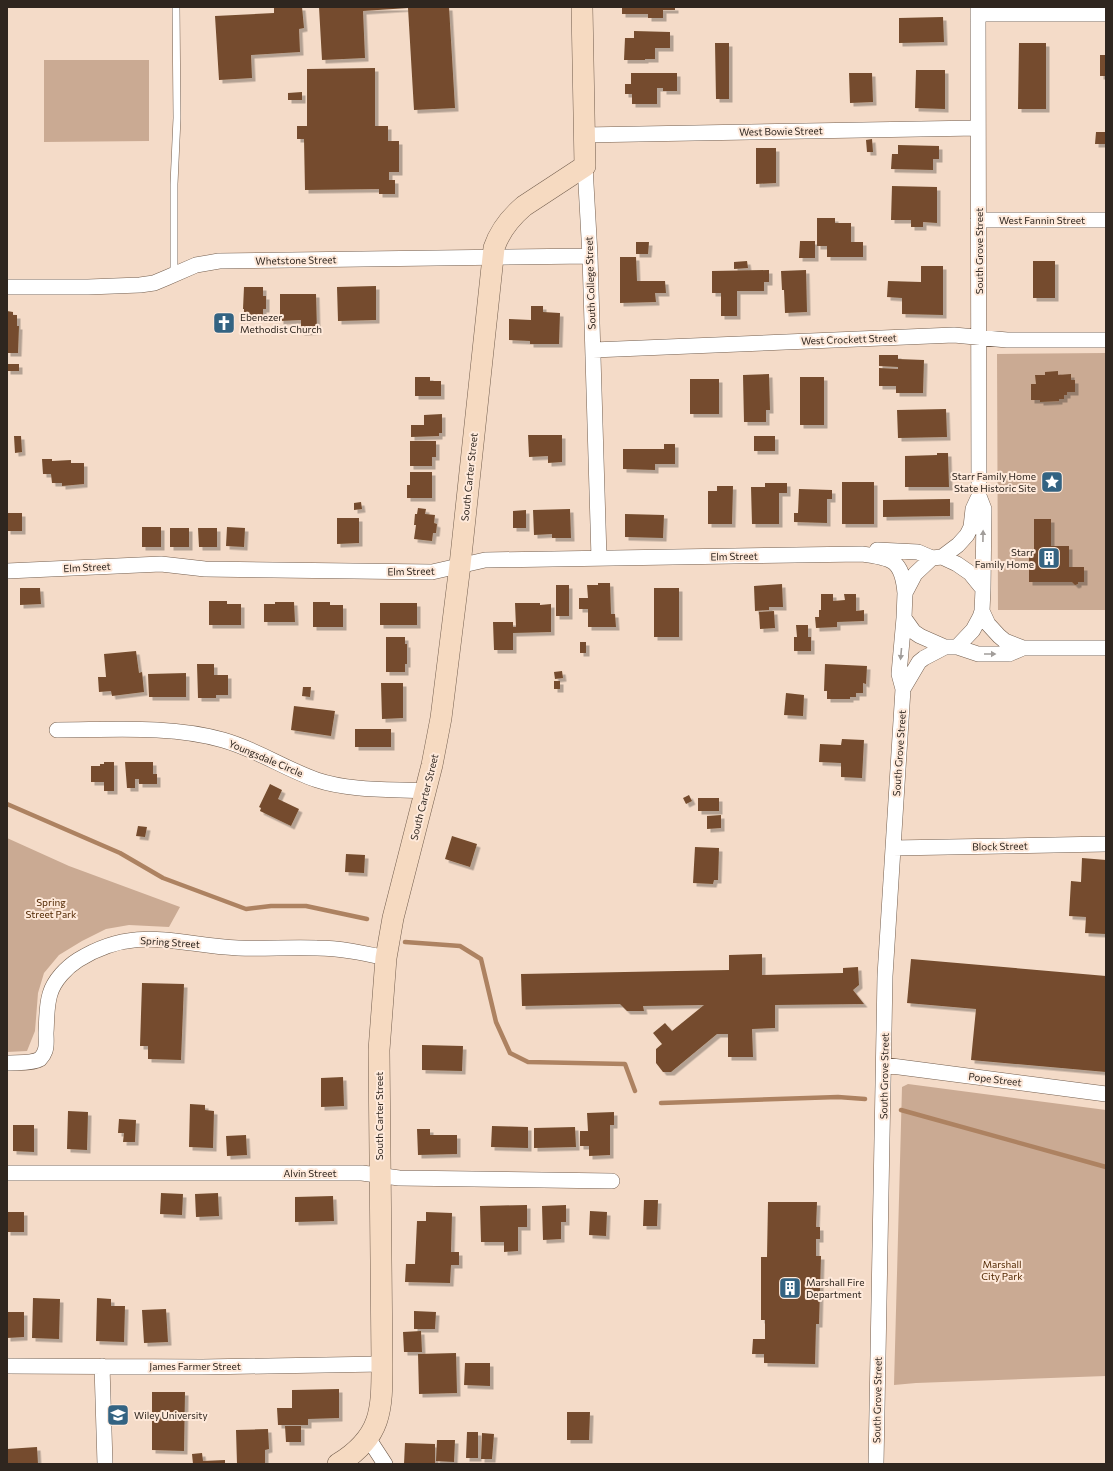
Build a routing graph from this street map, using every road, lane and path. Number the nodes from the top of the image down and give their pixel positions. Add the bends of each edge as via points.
1 (176, 7) edge
2 (582, 7) edge
3 (978, 11) edge
4 (1106, 14) edge
5 (978, 128) junction
6 (584, 135) junction
7 (585, 166) junction
8 (978, 220) junction
9 (1106, 220) edge
10 (590, 256) junction
11 (493, 258) junction
12 (174, 275) junction
13 (7, 287) edge
14 (979, 337) junction
15 (1106, 340) edge
16 (593, 350) junction
17 (979, 496) junction
18 (862, 554) junction
19 (599, 558) junction
20 (937, 558) junction
21 (460, 565) junction
22 (7, 571) edge
23 (983, 590) junction
24 (905, 593) junction
25 (982, 611) junction
26 (904, 618) junction
27 (951, 647) junction
28 (1023, 648) junction
29 (1106, 648) edge
30 (903, 689) junction
31 (57, 730) dead end
32 (426, 791) junction
33 (1106, 844) edge
34 (893, 848) junction
35 (386, 958) junction
36 (7, 1062) edge
37 (884, 1065) junction
38 (1106, 1094) edge
39 (7, 1173) edge
40 (379, 1175) junction
41 (612, 1181) dead end
42 (382, 1364) junction
43 (7, 1366) edge
44 (102, 1366) junction
45 (368, 1438) junction
46 (105, 1464) edge
47 (338, 1464) edge
48 (385, 1464) edge
49 (876, 1464) edge

1 - 12 lane
2 - 6 street, South College Street
3 - 4 street
3 - 5 street, South Grove Street
5 - 6 street, West Bowie Street
5 - 8 street, South Grove Street
6 - 7 street, South College Street
7 - 10 street, South College Street
7 - 11 street, South Carter Street via 515,214 497,238
8 - 9 street, West Fannin Street
8 - 14 street, South Grove Street
10 - 11 street, Whetstone Street
10 - 16 street, South College Street
11 - 12 street, Whetstone Street via 219,261 196,265
11 - 21 street, South Carter Street
12 - 13 street, Whetstone Street via 154,283 127,287
14 - 15 street, West Crockett Street via 1007,340
14 - 16 street, West Crockett Street via 954,335
14 - 17 street, South Grove Street
16 - 19 street, South College Street
17 - 20 street, South Grove Street via 967,535 958,545
23 -> 17 street, South Grove Street via 984,509
18 - 19 street, Elm Street
18 - 20 street, Elm Street via 876,550 918,552
18 - 24 street, Elm Street via 885,558 896,565 902,574
19 - 21 street, Elm Street via 485,560
20 - 23 street via 964,568
20 - 24 street via 915,574
21 - 22 street, Elm Street via 432,572 205,569 161,564
21 - 32 street, South Carter Street via 441,718
23 - 25 street
24 - 26 street
25 - 27 street via 973,630
25 - 28 street via 988,624 999,636
26 - 27 street via 920,636
26 -> 30 street, South Grove Street via 900,674
27 -> 28 street via 978,654 1009,654
27 - 30 street, South Grove Street via 919,662
28 - 29 street
30 - 34 street, South Grove Street
31 - 32 street, Youngsdale Circle via 159,730 191,733 237,745 330,784
32 - 35 street, South Carter Street via 393,918
33 - 34 street, Block Street
34 - 37 street, South Grove Street via 885,970
35 - 36 street, Spring Street via 328,948 237,948 161,939 109,944 77,960 53,987 43,1056 33,1061
35 - 40 street, South Carter Street via 379,1050
37 - 38 street, Pope Street
37 - 49 street, South Grove Street
39 - 40 street, Alvin Street
40 - 41 street, Alvin Street via 399,1178
40 - 42 street, South Carter Street
42 - 44 street, James Farmer Street
42 - 45 street, South Carter Street via 380,1412
43 - 44 street, James Farmer Street
44 - 46 street
45 - 47 street, South Carter Street via 362,1446
45 - 48 street

